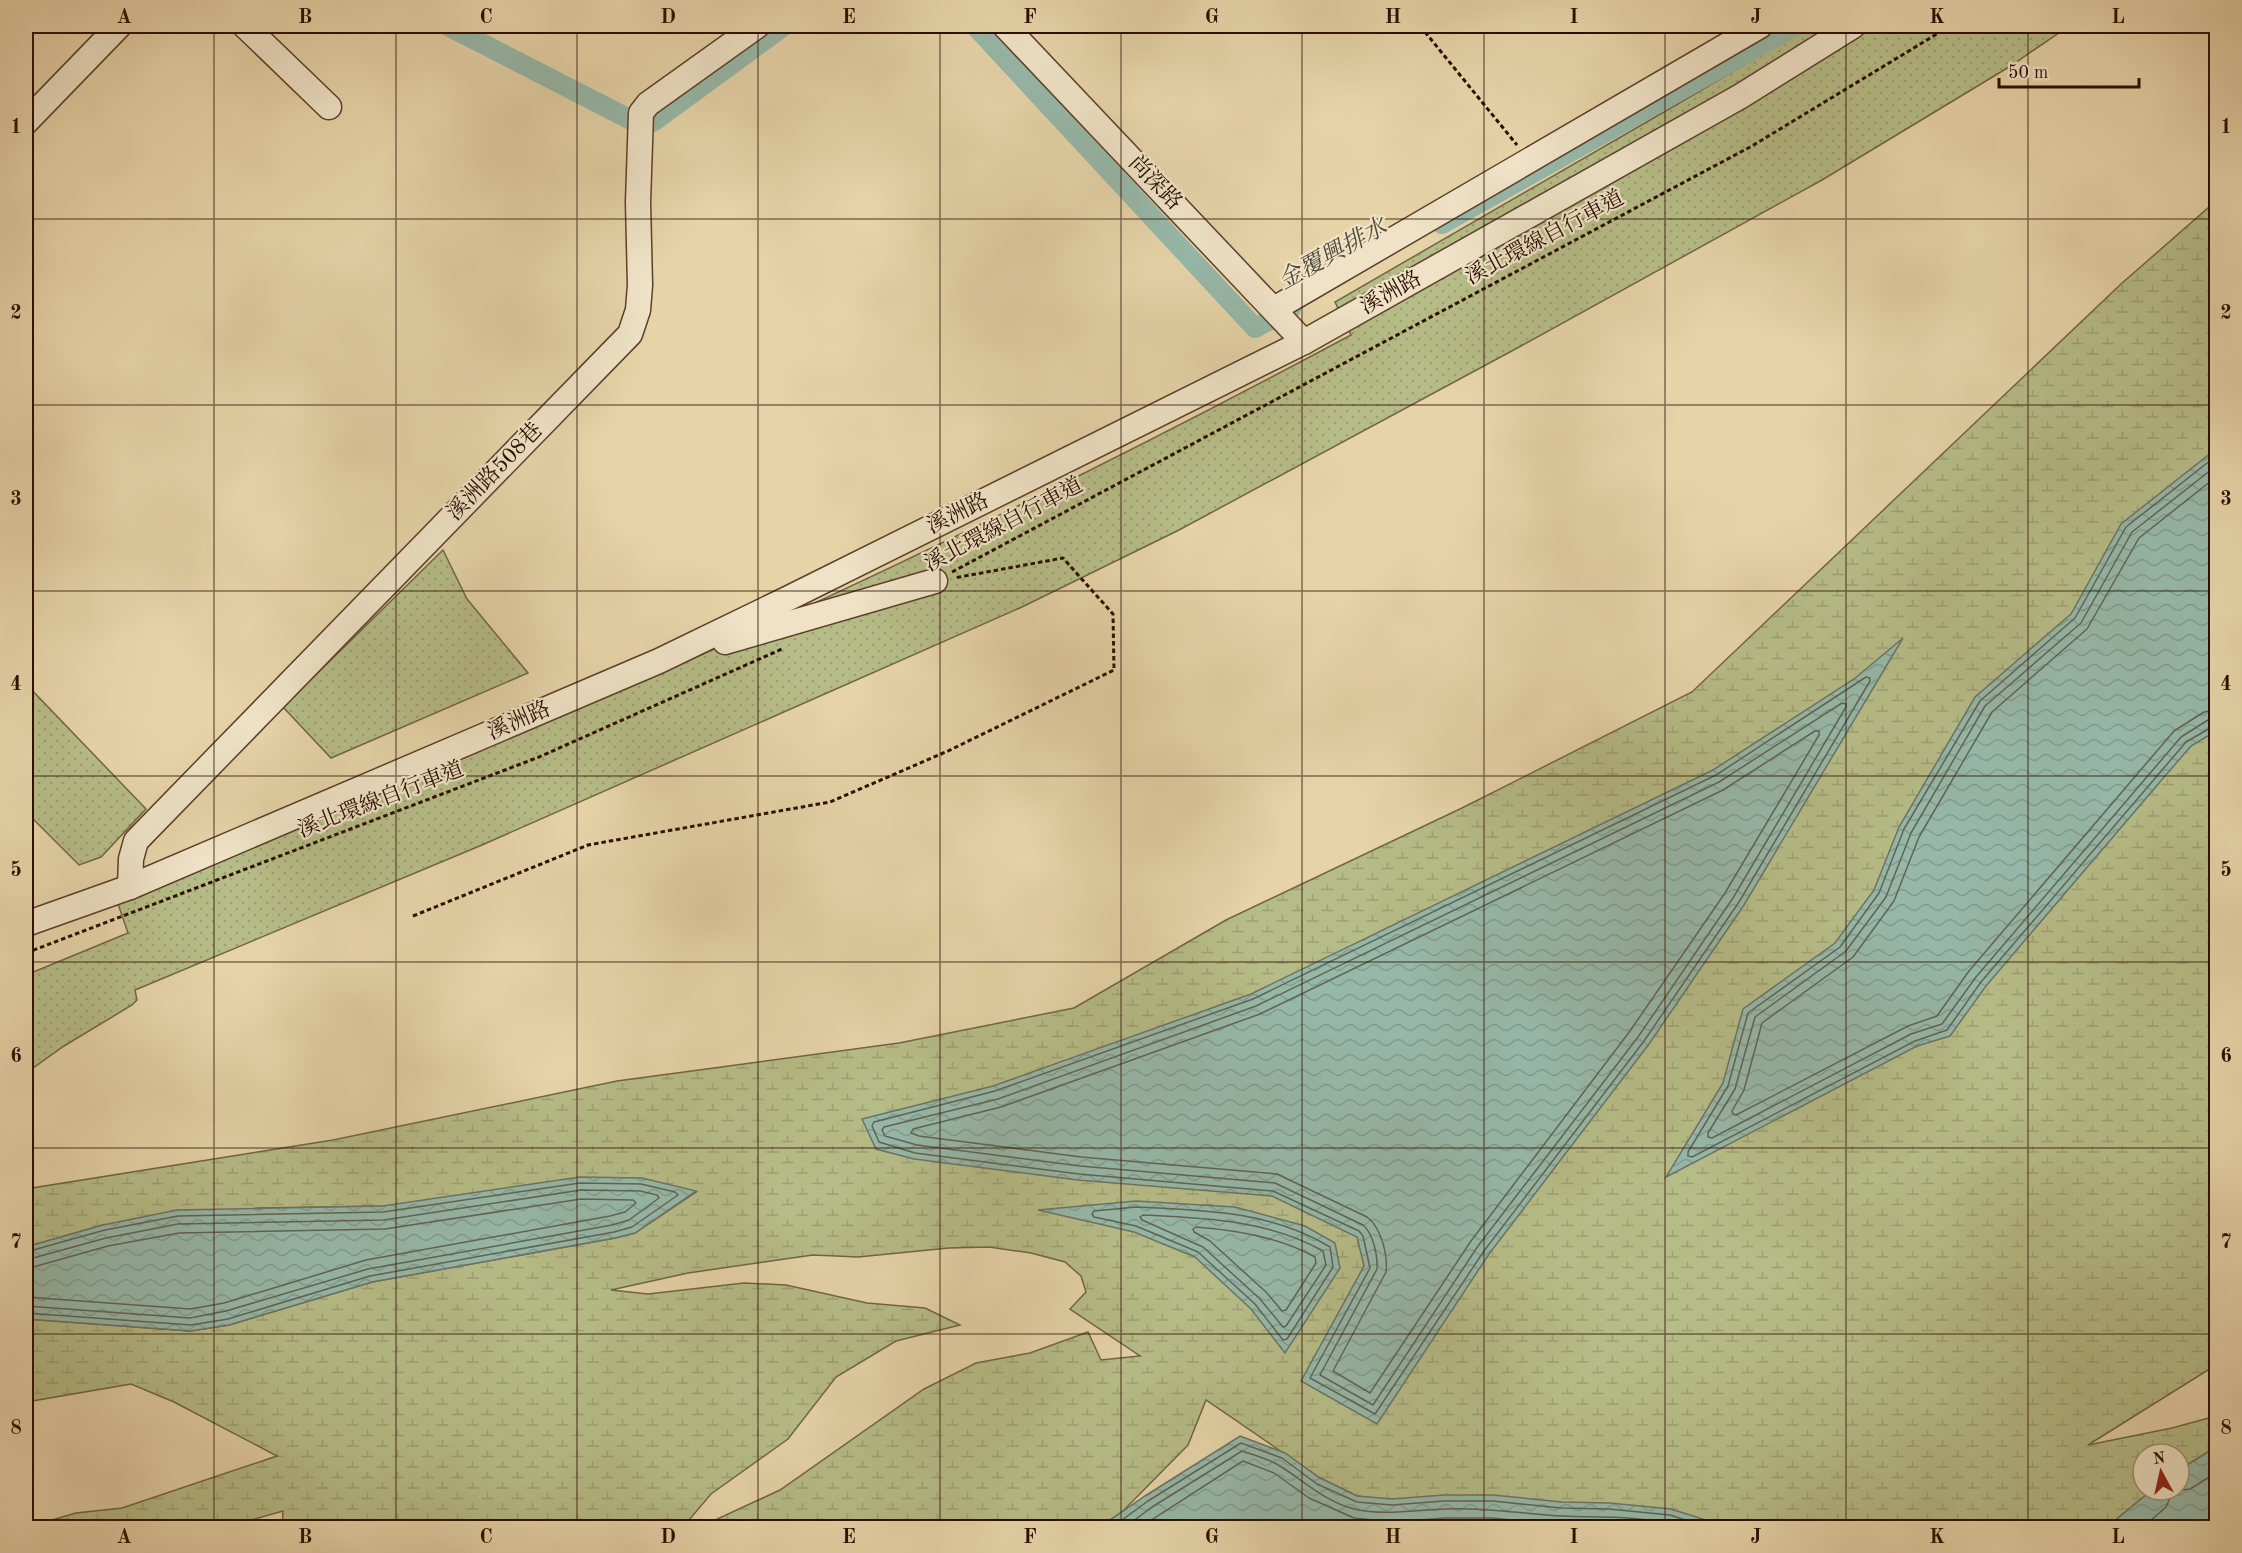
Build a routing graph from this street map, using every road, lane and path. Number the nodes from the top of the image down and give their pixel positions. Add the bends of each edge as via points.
1 (119, 26) edge
2 (244, 26) edge
3 (757, 26) edge
4 (1005, 26) edge
5 (1760, 26) edge
6 (1853, 26) edge
7 (1950, 26) edge
8 (1425, 32) dead end
9 (329, 107) dead end
10 (30, 110) edge
11 (1530, 160) junction
12 (1274, 309) junction
13 (1304, 342) junction
14 (934, 581) junction
15 (785, 648) dead end
16 (659, 660) junction
17 (130, 887) junction
18 (413, 916) dead end
19 (26, 924) edge
20 (26, 953) edge

1 - 10 street
2 - 9 street
3 - 17 street, 溪洲路508巷 via 641,113 640,285 638,310 630,334 135,841
4 - 12 street, 尚深路
5 - 11 street
6 - 13 street, 溪洲路 via 1741,96
7 - 14 path, 溪北環線自行車道 via 1752,146
8 - 11 path
11 - 12 street
12 - 13 street, 尚深路
13 - 16 street, 溪洲路
14 - 16 street
14 - 18 path via 1063,558 1113,614 1114,670 948,751 830,802 588,845
15 - 20 path, 溪北環線自行車道 via 539,758
16 - 17 street, 溪洲路
17 - 19 street, 溪洲路

